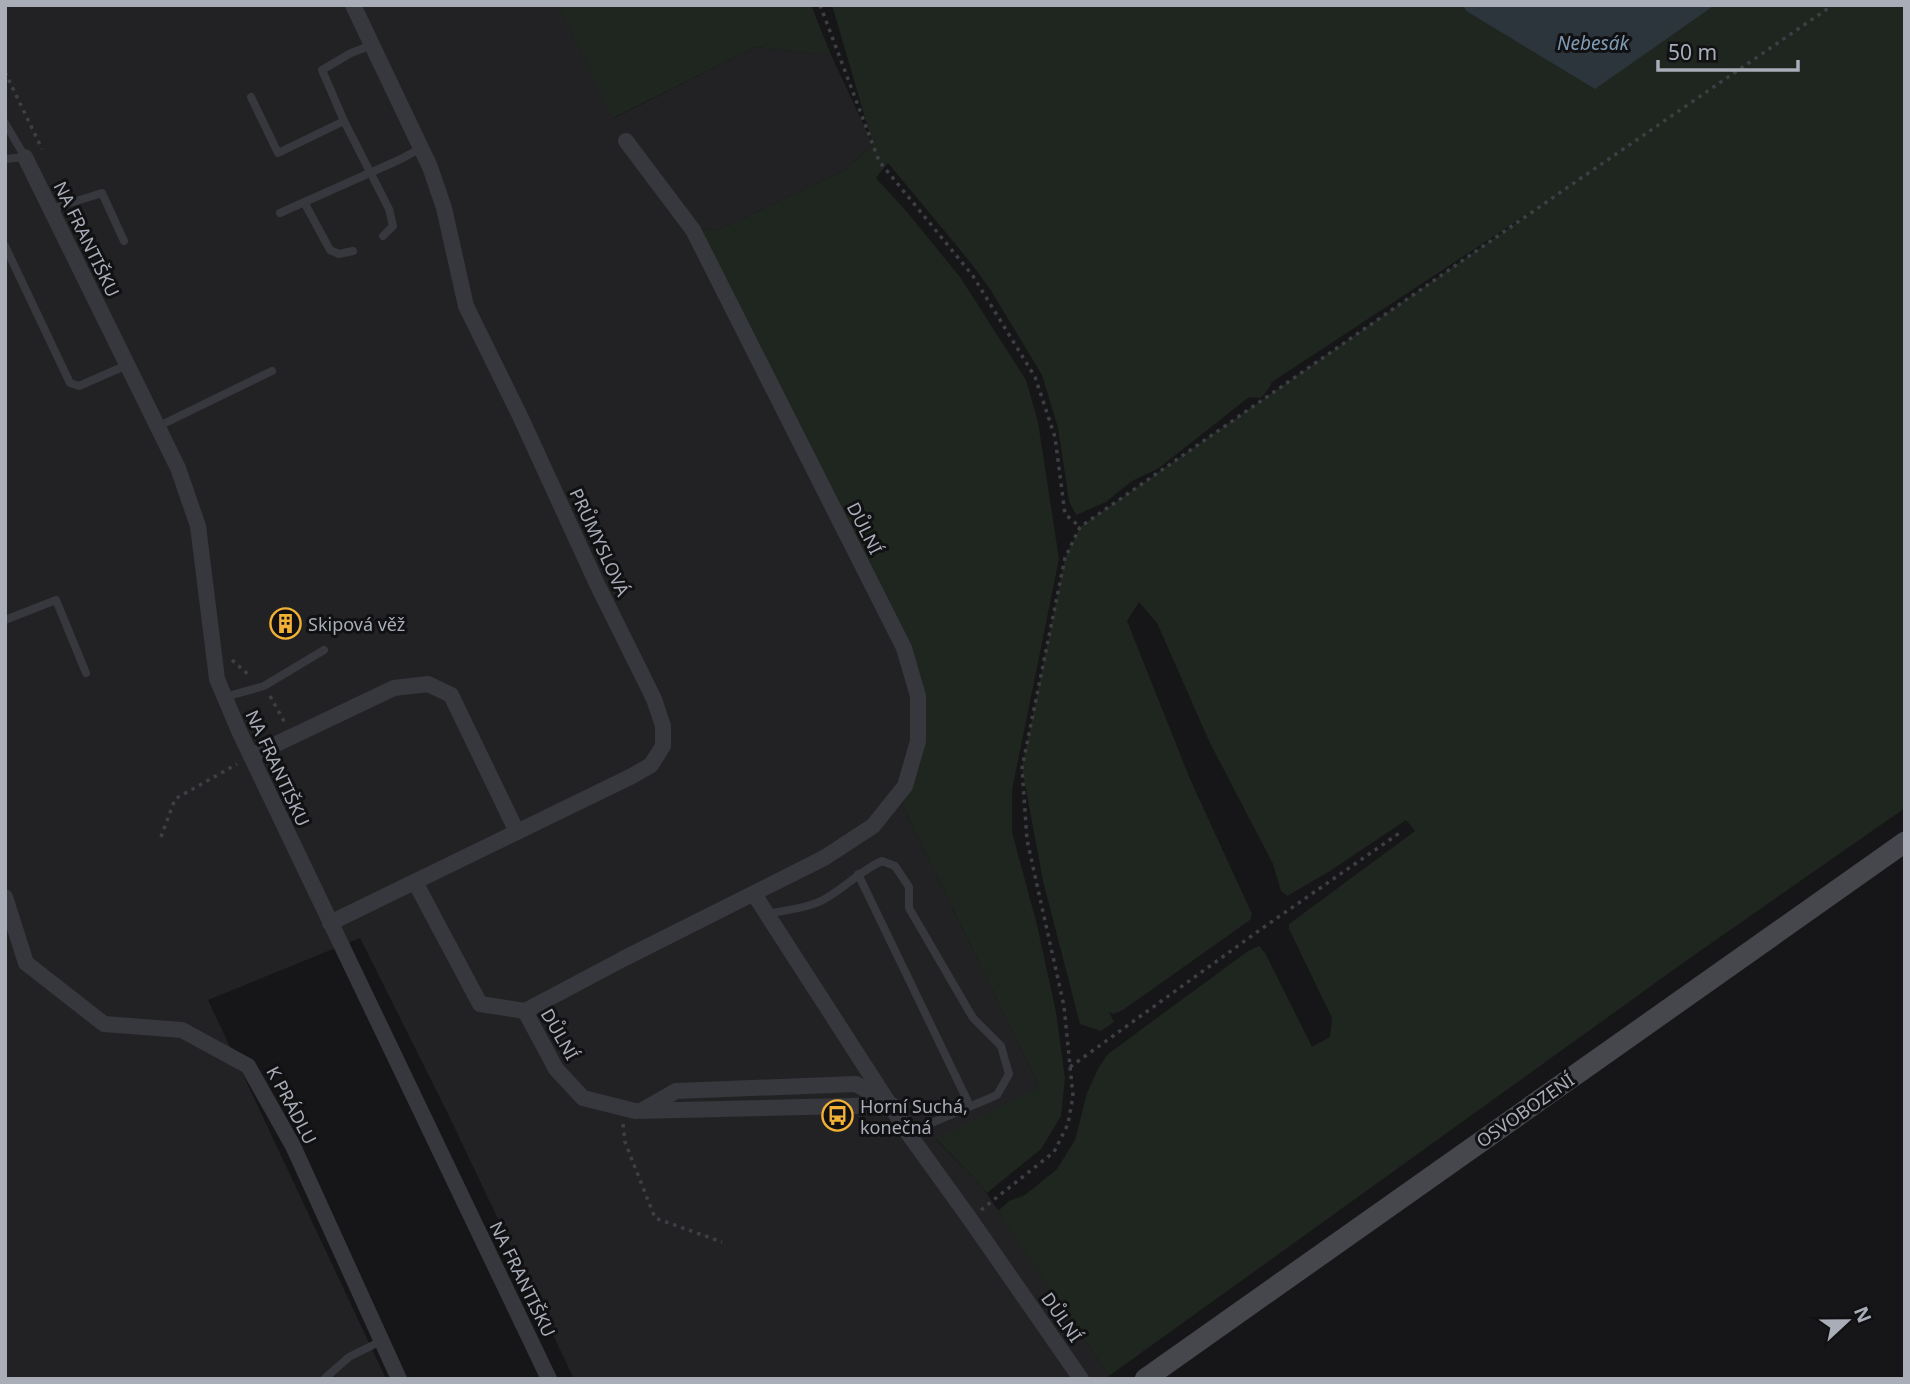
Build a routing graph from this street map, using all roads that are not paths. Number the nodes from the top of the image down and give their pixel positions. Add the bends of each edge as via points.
1 (352, 5) edge
2 (372, 45) junction
3 (251, 97) dead end
4 (344, 121) junction
5 (5, 123) edge
6 (626, 141) dead end
7 (421, 148) junction
8 (25, 157) junction
9 (5, 159) edge
10 (371, 172) junction
11 (304, 202) junction
12 (51, 209) junction
13 (280, 213) dead end
14 (383, 236) dead end
15 (124, 240) dead end
16 (5, 246) edge
17 (353, 251) dead end
18 (127, 365) junction
19 (272, 372) dead end
20 (158, 427) junction
21 (5, 620) edge
22 (324, 650) dead end
23 (86, 673) dead end
24 (225, 697) junction
25 (251, 756) junction
26 (517, 832) junction
27 (1905, 842) edge
28 (858, 874) junction
29 (415, 882) junction
30 (754, 894) junction
31 (5, 897) edge
32 (767, 914) junction
33 (330, 923) junction
34 (525, 1011) junction
35 (892, 1105) junction
36 (970, 1106) junction
37 (642, 1111) junction
38 (908, 1133) junction
39 (381, 1341) junction
40 (324, 1379) edge
41 (399, 1379) edge
42 (550, 1379) edge
43 (1081, 1379) edge
44 (1145, 1379) edge

1 - 2 street, PRŮMYSLOVÁ
2 - 4 lane via 322,69
2 - 7 street, PRŮMYSLOVÁ
3 - 4 lane via 278,153
4 - 10 lane
5 - 8 lane
6 - 30 street, DŮLNÍ via 692,230 904,648 918,696 918,741 905,786 873,826
7 - 10 lane
7 - 26 street, PRŮMYSLOVÁ via 444,208 466,306 663,726 663,746 651,765
8 - 9 lane
8 - 12 street, NA FRANTIŠKU
10 - 11 lane
10 - 14 lane via 393,226
11 - 13 lane
11 - 17 lane via 330,250 339,254
12 - 15 lane via 102,193
12 - 18 street, NA FRANTIŠKU
16 - 18 lane via 70,383 79,386
18 - 20 street, NA FRANTIŠKU
19 - 20 lane
20 - 24 street, NA FRANTIŠKU via 198,526 217,679
21 - 23 lane via 56,600
22 - 24 lane via 264,686
24 - 25 street, NA FRANTIŠKU
25 - 26 street via 394,688 428,684 451,695
25 - 33 street, NA FRANTIŠKU
26 - 29 street, PRŮMYSLOVÁ
27 - 44 main road, OSVOBOZENÍ
28 - 32 lane via 822,900
28 - 36 lane
28 - 36 lane via 882,861 895,866 908,887 909,908 941,963 973,1017 1001,1046 1009,1074 997,1095
29 - 33 street, PRŮMYSLOVÁ
29 - 34 street via 480,1004
30 - 32 street, DŮLNÍ
30 - 34 street, DŮLNÍ
31 - 39 street, K PRÁDLU via 26,963 104,1024 182,1030 248,1066 293,1146
32 - 35 street, DŮLNÍ
33 - 42 street, NA FRANTIŠKU
34 - 37 street, DŮLNÍ via 556,1069 583,1098
35 - 37 street, DŮLNÍ
35 - 37 street via 856,1084 676,1091
35 - 38 street, DŮLNÍ
36 - 38 lane
38 - 43 street, DŮLNÍ
39 - 40 lane via 348,1357
39 - 41 street, K PRÁDLU

